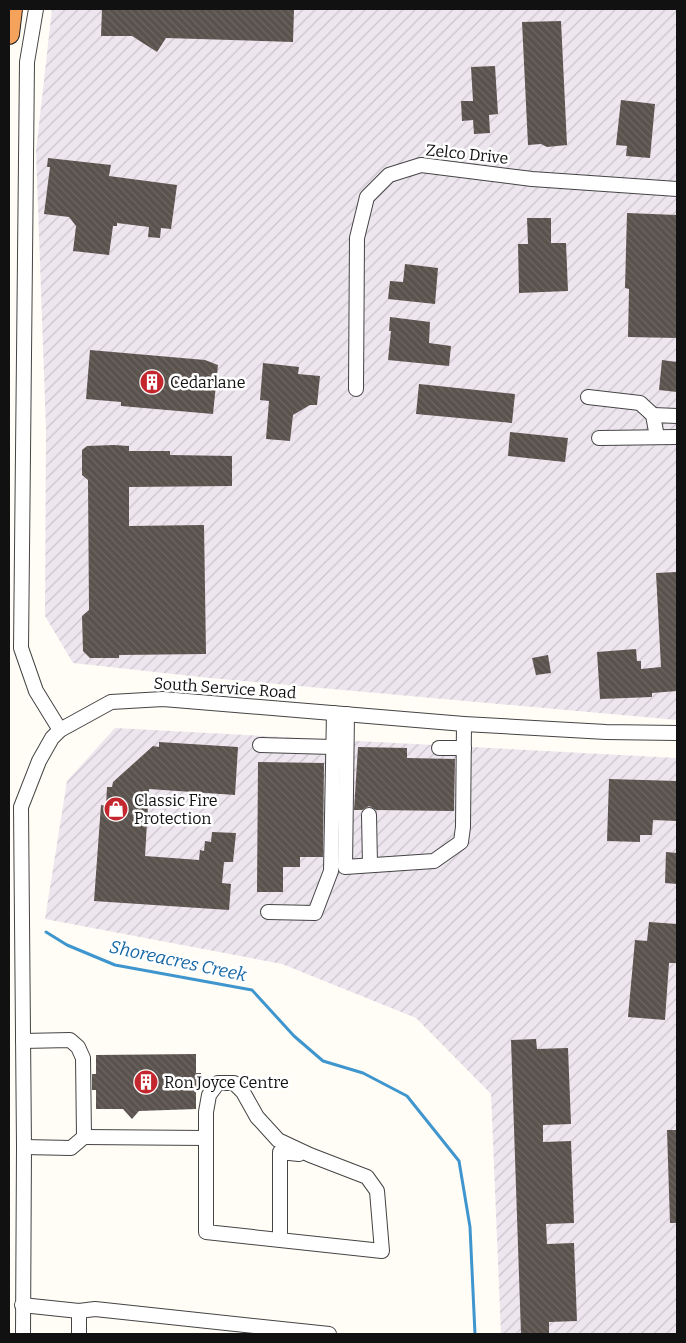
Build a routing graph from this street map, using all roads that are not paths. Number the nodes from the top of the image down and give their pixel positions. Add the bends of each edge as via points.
1 (12, 9) edge
2 (36, 9) edge
3 (9, 34) edge
4 (677, 189) edge
5 (356, 389) dead end
6 (588, 397) dead end
7 (653, 415) junction
8 (677, 416) edge
9 (677, 436) edge
10 (657, 437) junction
11 (599, 438) dead end
12 (340, 714) junction
13 (464, 724) junction
14 (60, 730) junction
15 (677, 733) edge
16 (260, 746) dead end
17 (333, 747) junction
18 (439, 748) dead end
19 (464, 748) junction
20 (369, 814) dead end
21 (370, 865) junction
22 (268, 912) dead end
23 (23, 1041) junction
24 (84, 1137) junction
25 (206, 1138) junction
26 (24, 1147) junction
27 (310, 1155) junction
28 (280, 1240) junction
29 (22, 1305) junction
30 (79, 1311) junction
31 (269, 1331) edge
32 (23, 1334) edge
33 (79, 1334) edge
34 (329, 1334) edge

1 - 3 highway
2 - 14 street via 27,62 21,648 36,691
4 - 5 street, Zelco Drive via 532,179 421,165 389,175 367,197 357,238
6 - 7 street via 640,403
7 - 8 street
7 - 10 street
9 - 10 street
10 - 11 street
12 - 13 street, South Service Road
12 - 14 street, South Service Road via 163,699 128,701 111,702
12 - 17 street
12 - 21 street via 345,867
13 - 15 street, South Service Road
13 - 19 street
14 - 23 street, South Service Road via 39,761 21,807
16 - 17 street
17 - 22 street via 331,871 315,913
18 - 19 street
19 - 21 street via 461,842 434,861
20 - 21 street
23 - 24 street via 70,1040 78,1047 83,1058
23 - 26 street, South Service Road
24 - 25 street
24 - 26 street via 71,1148
25 - 27 street via 209,1095 218,1083 234,1083 257,1117 278,1140
25 - 28 street via 206,1232
26 - 29 street, South Service Road
27 - 28 street via 280,1152
27 - 28 street via 367,1176 377,1191 382,1251
29 - 30 street
29 - 32 street, South Service Road
30 - 31 street via 95,1308
30 - 33 street
31 - 34 street

